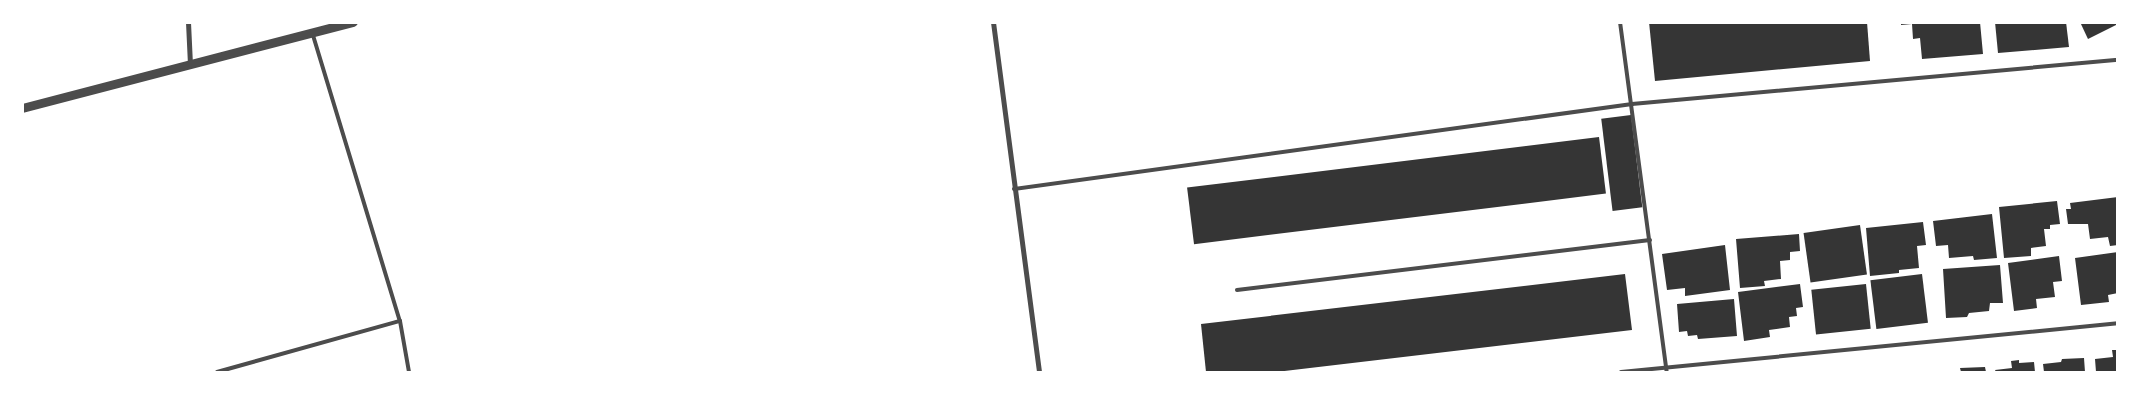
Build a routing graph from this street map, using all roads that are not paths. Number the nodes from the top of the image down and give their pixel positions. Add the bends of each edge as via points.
1 (188, 22) edge
2 (353, 22) edge
3 (992, 22) edge
4 (1620, 22) edge
5 (312, 32) junction
6 (2118, 60) edge
7 (190, 64) junction
8 (1632, 104) junction
9 (22, 108) edge
10 (1014, 189) junction
11 (1650, 240) junction
12 (1237, 290) dead end
13 (400, 321) junction
14 (2118, 323) edge
15 (1666, 370) edge
16 (217, 372) edge
17 (409, 372) edge
18 (1039, 372) edge
19 (1621, 372) edge

1 - 7 street
2 - 5 street
3 - 10 street
4 - 8 lane
5 - 7 street
5 - 13 lane
6 - 8 lane
7 - 9 street
8 - 10 lane
8 - 11 lane
10 - 18 street
11 - 12 lane
11 - 15 lane
13 - 16 lane
13 - 17 lane
14 - 15 lane
15 - 19 lane

